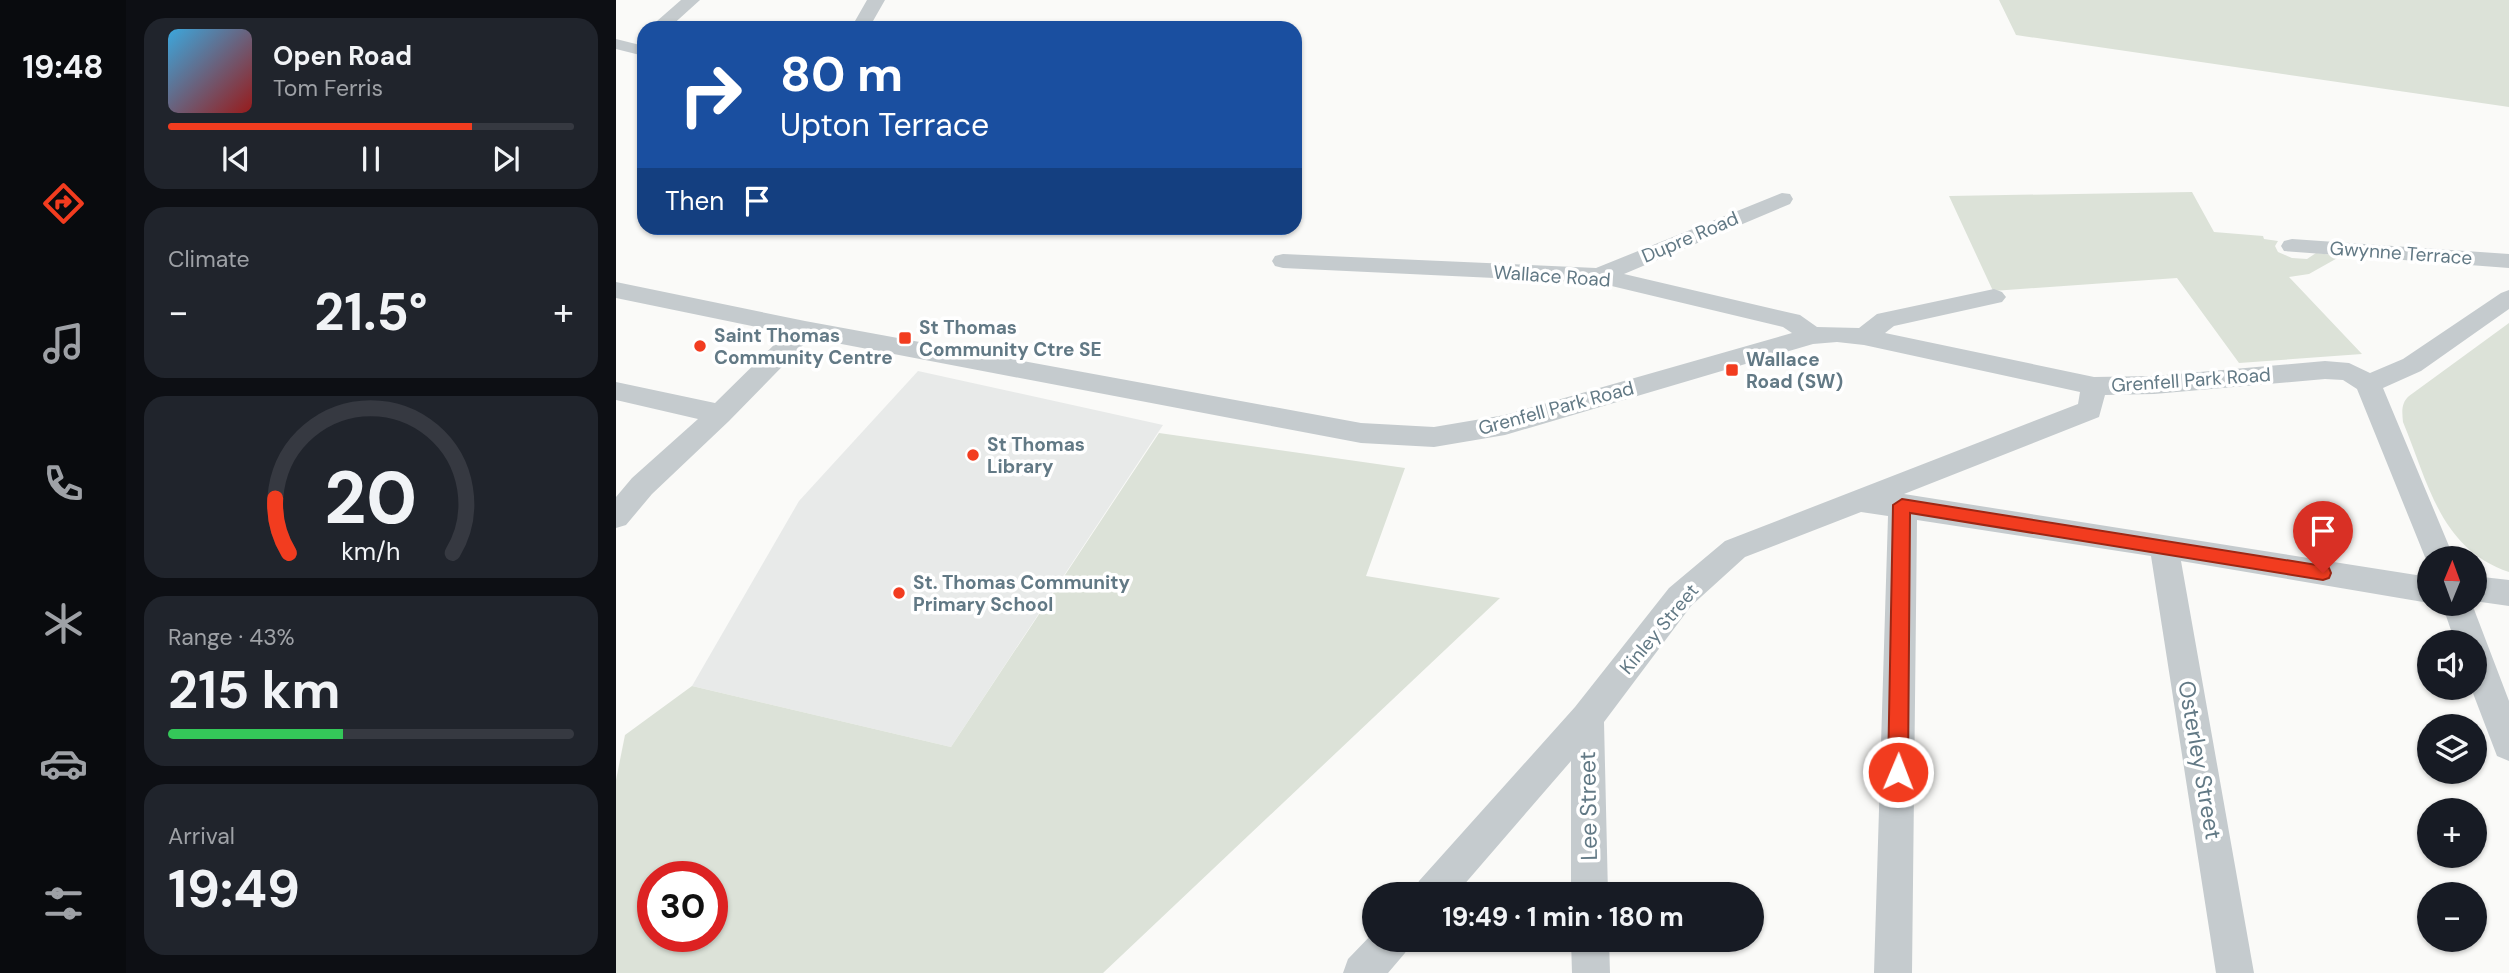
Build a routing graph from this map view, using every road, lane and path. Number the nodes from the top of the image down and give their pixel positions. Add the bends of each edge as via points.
1 (691, 0) edge
2 (876, 0) edge
3 (666, 21) edge
4 (864, 21) edge
5 (616, 44) edge
6 (637, 46) edge
7 (1782, 199) dead end
8 (2292, 246) dead end
9 (1283, 261) dead end
10 (2509, 261) edge
11 (1599, 276) junction
12 (616, 290) edge
13 (1994, 297) dead end
14 (2509, 298) edge
15 (805, 329) junction
16 (1812, 336) junction
17 (1864, 337) junction
18 (2368, 384) junction
19 (2094, 386) junction
20 (616, 391) edge
21 (720, 414) junction
22 (1856, 501) junction
23 (1902, 505) junction
24 (616, 517) edge
25 (2164, 546) junction
26 (2434, 546) edge
27 (2417, 588) edge
28 (2487, 590) edge
29 (2509, 593) edge
30 (2487, 686) edge
31 (1587, 718) junction
32 (2509, 744) edge
33 (1443, 882) edge
34 (1590, 882) edge
35 (1381, 952) edge
36 (1590, 952) edge
37 (1362, 973) edge
38 (1591, 973) edge
39 (1893, 973) edge
40 (2235, 973) edge

1 - 3 street
2 - 4 street
5 - 6 street
7 - 11 street, Dupre Road
8 - 10 street, Gwynne Terrace
9 - 11 street, Wallace Road
11 - 16 street, Wallace Road via 1791,321
12 - 15 street, Grenfell Park Road
13 - 17 street via 1886,320
14 - 18 street via 2412,365
15 - 16 street, Grenfell Park Road via 1361,433 1434,437 1505,425
15 - 21 street
16 - 17 street, Grenfell Park Road
17 - 19 street, Grenfell Park Road
18 - 19 street, Grenfell Park Road via 2349,372 2325,370
18 - 26 street
19 - 22 street, Kinley Street via 2090,410
20 - 21 street
21 - 24 street via 642,486
22 - 23 street
22 - 31 street, Kinley Street via 1735,550 1680,597
23 - 25 street
23 - 39 street
25 - 27 street
25 - 40 street, Osterley Street
28 - 29 street
30 - 32 street
31 - 33 street, Kinley Street
31 - 34 street, Lee Street
35 - 37 street
36 - 38 street

